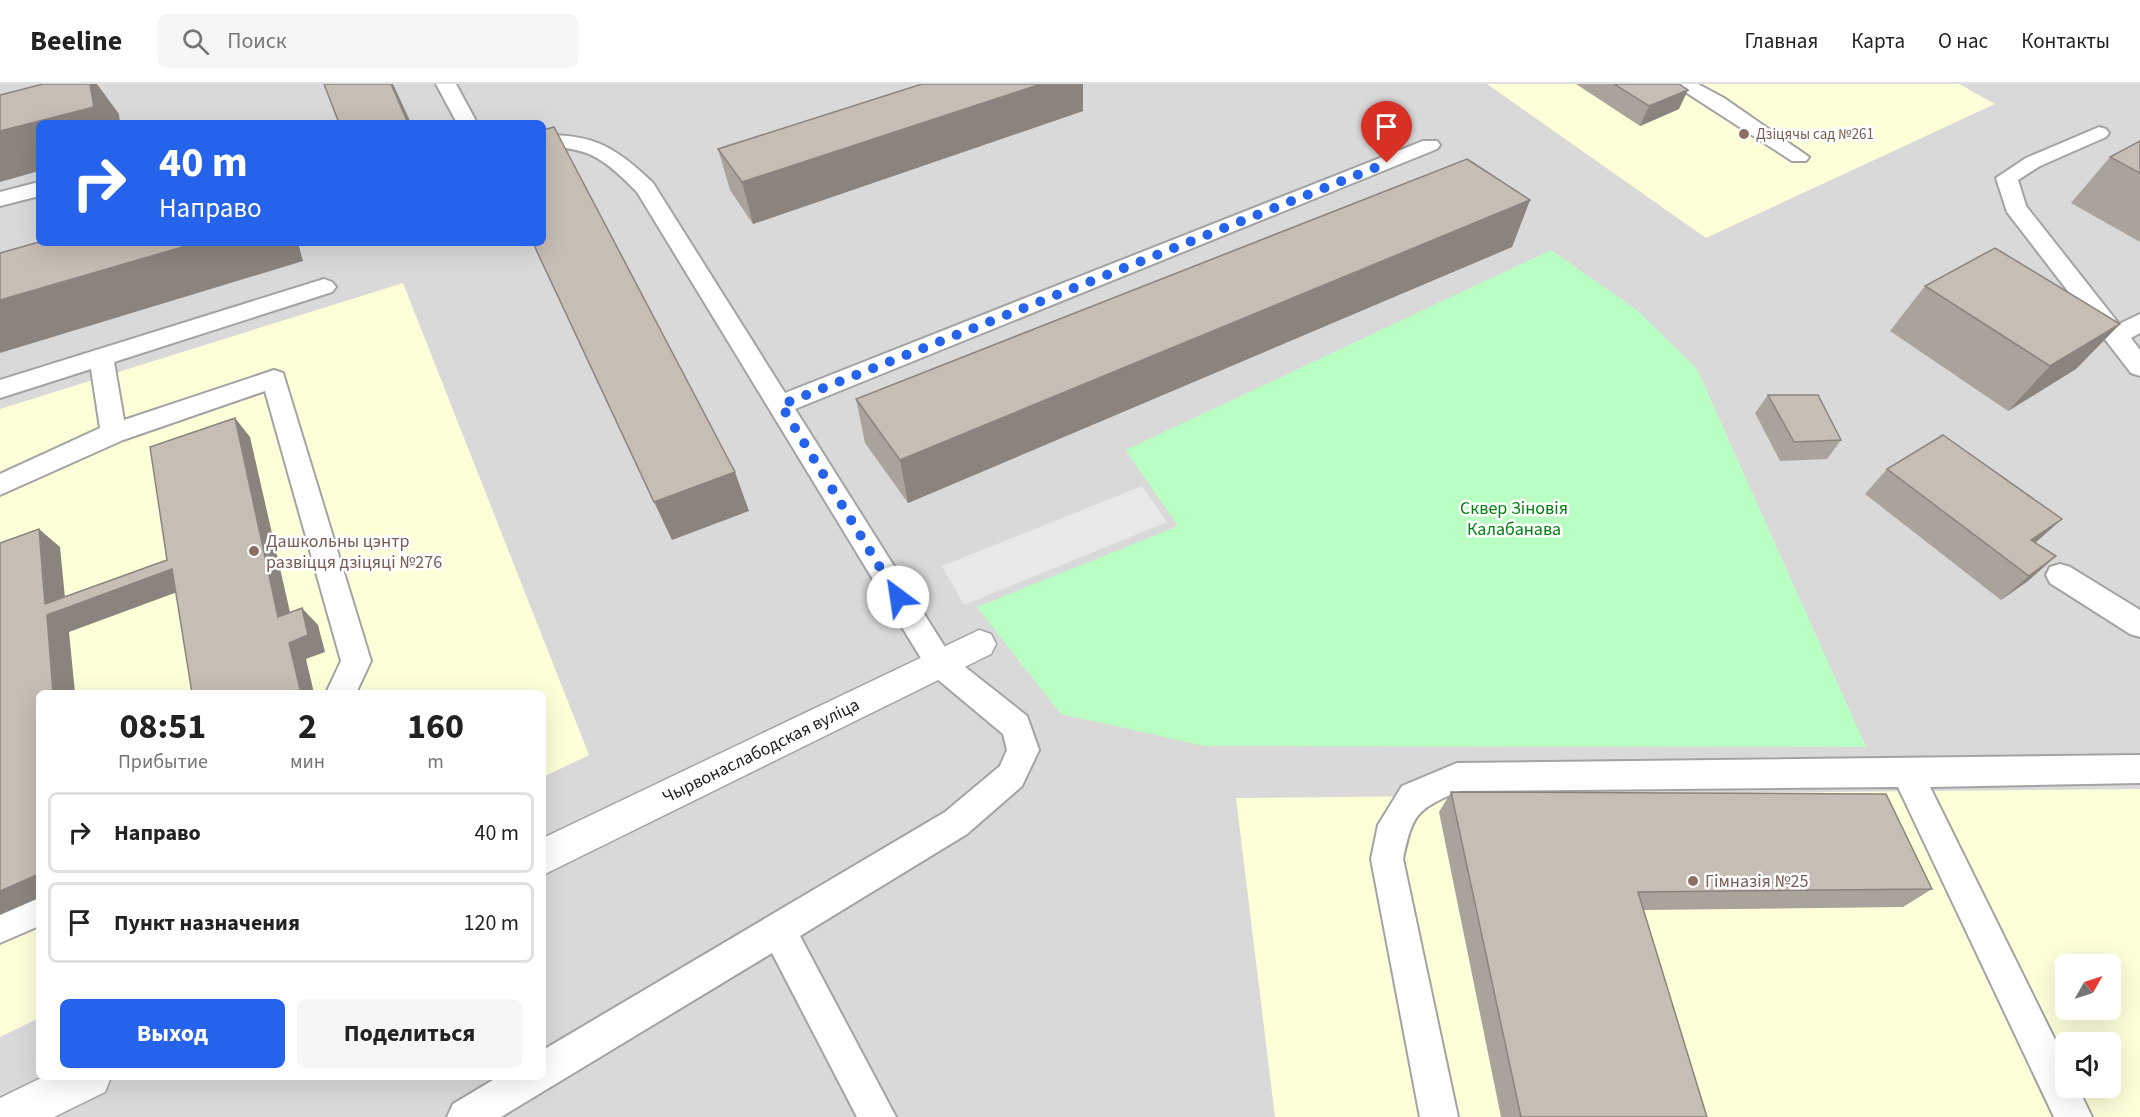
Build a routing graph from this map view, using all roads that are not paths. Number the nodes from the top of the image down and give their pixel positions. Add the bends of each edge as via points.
1 (446, 84) edge
2 (1683, 84) edge
3 (465, 120) edge
4 (2099, 133) dead end
5 (546, 141) edge
6 (1430, 146) dead end
7 (1799, 157) dead end
8 (36, 190) edge
9 (0, 200) edge
10 (324, 287) dead end
11 (2140, 322) edge
12 (2117, 336) junction
13 (101, 358) junction
14 (2140, 367) edge
15 (0, 389) edge
16 (781, 405) junction
17 (114, 433) junction
18 (0, 485) edge
19 (2060, 575) dead end
20 (2140, 625) edge
21 (979, 644) dead end
22 (940, 664) junction
23 (342, 690) edge
24 (2140, 769) edge
25 (1907, 773) junction
26 (546, 856) edge
27 (36, 910) edge
28 (0, 926) edge
29 (778, 930) junction
30 (546, 1069) edge
31 (84, 1080) edge
32 (528, 1080) edge
33 (7, 1117) edge
34 (466, 1117) edge
35 (877, 1117) edge
36 (1439, 1117) edge
37 (2073, 1117) edge

1 - 3 lane
2 - 7 lane
4 - 12 lane via 2007,178 2015,207
5 - 16 lane via 570,140 614,155 645,188
6 - 16 lane
8 - 9 lane
10 - 13 lane
11 - 12 lane
12 - 14 lane
13 - 15 lane
13 - 17 lane
16 - 22 lane
17 - 18 lane
17 - 23 lane via 274,380 356,661
19 - 20 lane
21 - 22 street, Чырвонаслабодская вуліца
22 - 26 street, Чырвонаслабодская вуліца
22 - 29 lane via 1016,726 1023,750 1011,776 956,823
24 - 25 lane
25 - 36 lane via 1457,777 1413,796 1394,825 1387,859
25 - 37 lane
27 - 28 lane
29 - 30 lane
29 - 35 lane
31 - 33 street
32 - 34 lane

